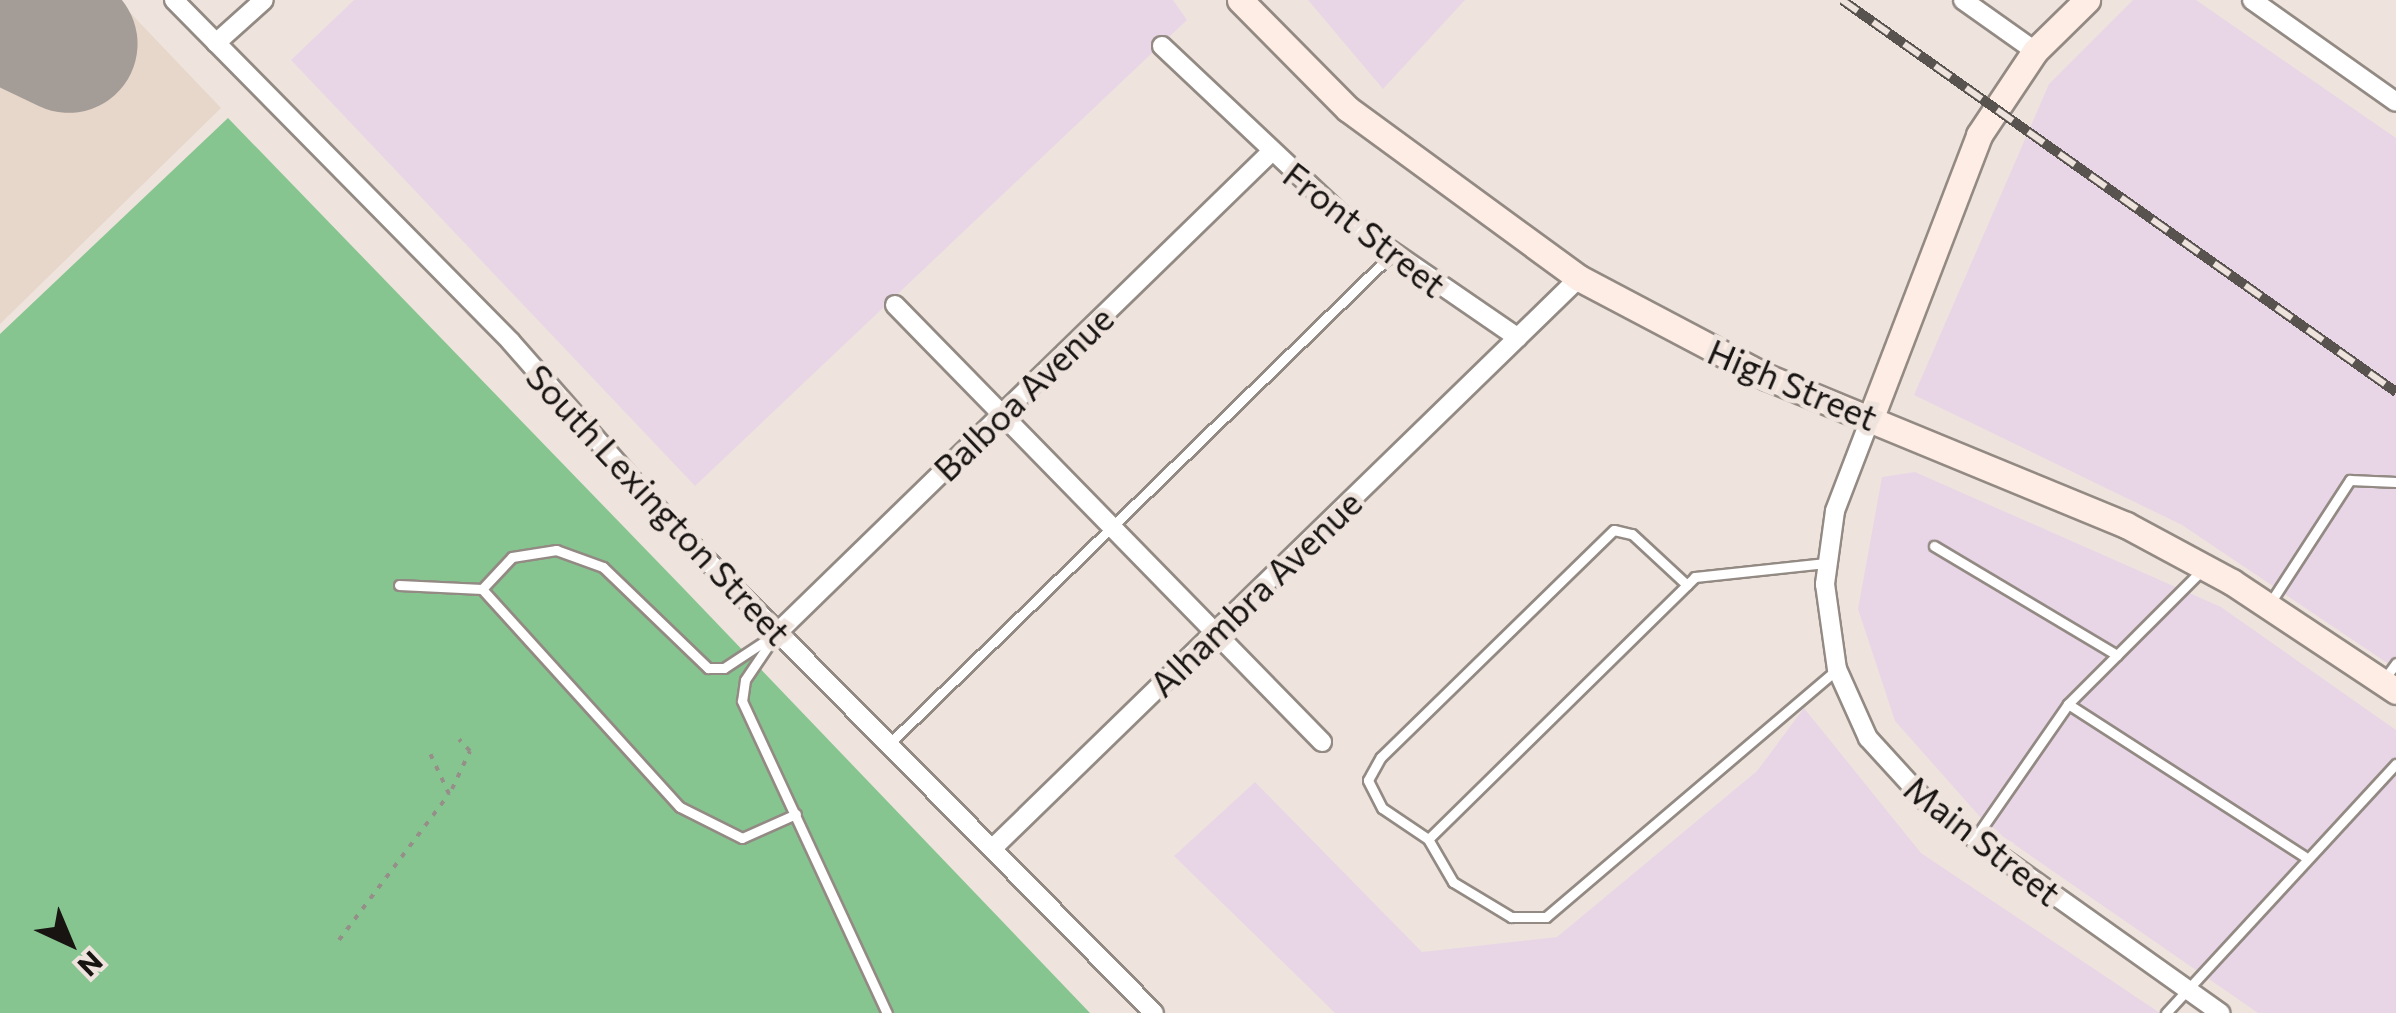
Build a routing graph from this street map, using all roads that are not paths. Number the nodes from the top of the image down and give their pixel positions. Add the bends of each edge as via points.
1 (174, 0) edge
2 (264, 0) edge
3 (1240, 0) edge
4 (1964, 0) edge
5 (2087, 0) edge
6 (2252, 0) edge
7 (216, 44) junction
8 (1162, 46) dead end
9 (2035, 50) junction
10 (2396, 102) edge
11 (1269, 154) junction
12 (1392, 254) junction
13 (1579, 278) junction
14 (895, 304) dead end
15 (1518, 338) junction
16 (1002, 414) junction
17 (1871, 417) junction
18 (2396, 482) edge
19 (1112, 527) junction
20 (1934, 546) dead end
21 (1826, 563) junction
22 (2205, 567) junction
23 (1687, 584) junction
24 (399, 585) dead end
25 (482, 589) junction
26 (2268, 605) junction
27 (1215, 632) junction
28 (777, 633) junction
29 (2117, 655) junction
30 (1837, 669) junction
31 (2392, 679) edge
32 (2068, 704) junction
33 (1322, 742) dead end
34 (888, 744) junction
35 (2396, 764) edge
36 (796, 814) junction
37 (1428, 839) junction
38 (1974, 840) junction
39 (993, 848) junction
40 (2304, 856) junction
41 (2186, 990) junction
42 (1150, 1009) edge
43 (887, 1013) edge
44 (2166, 1013) edge
45 (2220, 1013) edge

1 - 7 street, South Lexington Street
2 - 7 street
3 - 13 main road, High Street via 1348,109
4 - 9 street
5 - 9 main road, Main Street
6 - 10 street
7 - 28 street, South Lexington Street via 511,342
8 - 11 street, Front Street
9 - 17 main road, Main Street via 1979,136
11 - 12 street, Front Street
11 - 16 street, Balboa Avenue
12 - 15 street, Front Street
12 - 19 lane
13 - 15 street
13 - 17 main road, High Street via 1767,377
14 - 16 street
15 - 27 street, Alhambra Avenue
16 - 19 street
16 - 28 street, Balboa Avenue
17 - 21 street, Main Street
17 - 22 main road, High Street
18 - 26 lane via 2350,480
19 - 27 street
19 - 34 lane
20 - 29 lane
21 - 23 lane
21 - 30 street, Main Street
22 - 26 main road, High Street
22 - 29 lane
23 - 37 lane
23 - 37 lane via 1632,534 1614,530 1381,757 1368,780 1382,808
24 - 25 lane
25 - 28 lane via 512,557 556,550 603,567 708,668 724,668
25 - 36 lane via 680,806 742,838
26 - 31 main road, High Street
27 - 33 street
27 - 39 street, Alhambra Avenue
28 - 34 street, South Lexington Street
28 - 36 lane via 741,690
29 - 32 lane
30 - 37 lane via 1546,917 1512,918 1453,882
30 - 38 street, Main Street via 1880,754
32 - 38 lane
32 - 40 lane
34 - 39 street, South Lexington Street
35 - 40 lane
36 - 43 lane
38 - 41 street, Main Street
39 - 42 street, South Lexington Street
40 - 41 lane
41 - 44 lane
41 - 45 street, Main Street

